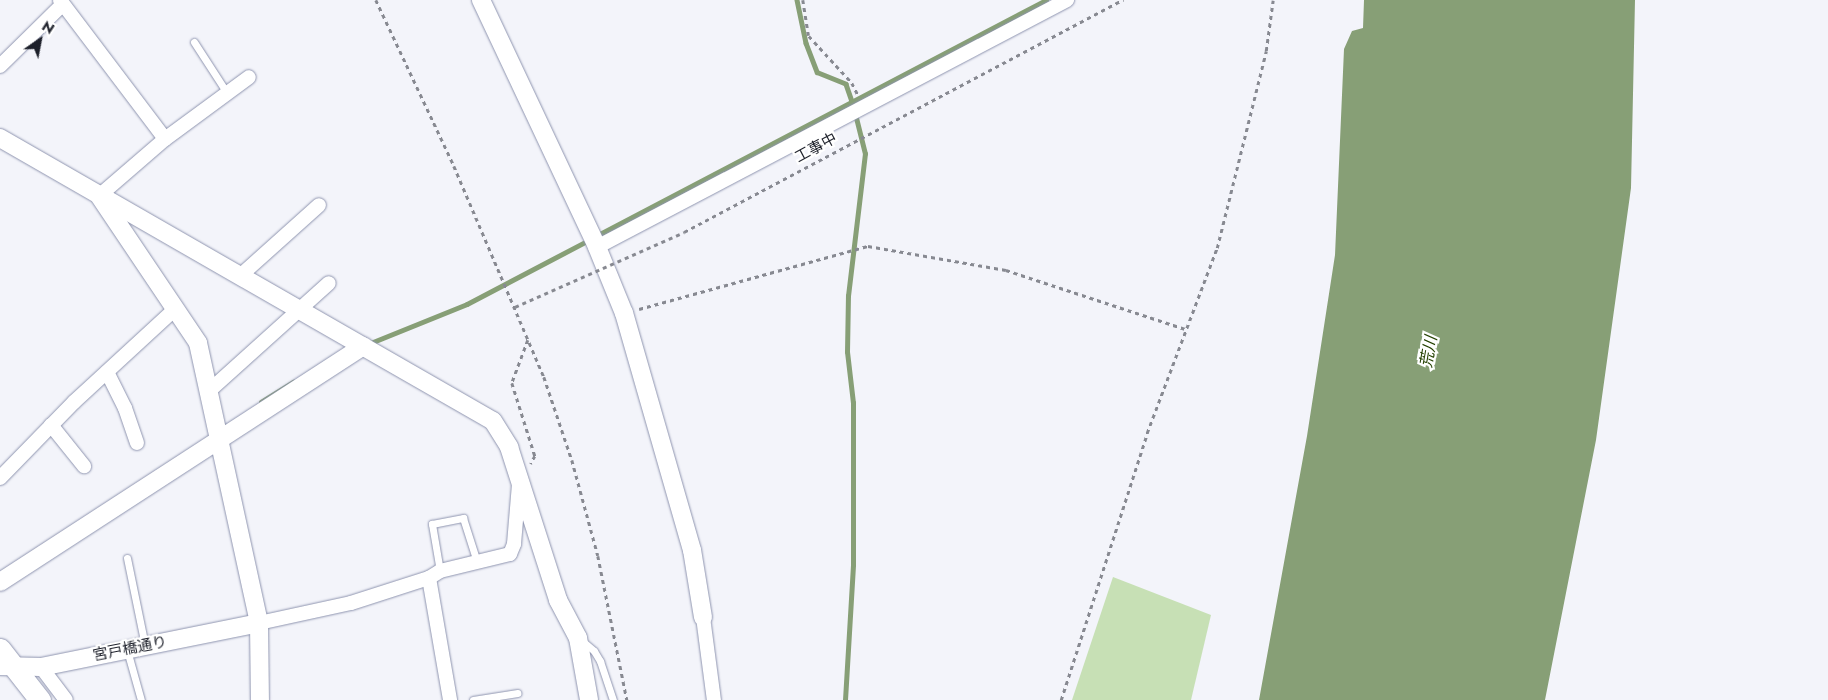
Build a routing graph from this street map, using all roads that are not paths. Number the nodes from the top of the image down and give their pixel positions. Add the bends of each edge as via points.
1 (481, 0) edge
2 (1067, 0) edge
3 (62, 2) edge
4 (194, 42) dead end
5 (0, 66) edge
6 (249, 76) dead end
7 (227, 94) junction
8 (165, 139) junction
9 (2, 143) edge
10 (99, 196) junction
11 (319, 205) dead end
12 (595, 243) junction
13 (240, 276) junction
14 (329, 283) dead end
15 (174, 310) junction
16 (301, 311) junction
17 (362, 346) junction
18 (108, 372) junction
19 (209, 391) junction
20 (51, 425) junction
21 (218, 432) junction
22 (138, 443) dead end
23 (84, 466) dead end
24 (0, 478) edge
25 (520, 483) junction
26 (127, 558) dead end
27 (477, 562) junction
28 (435, 575) junction
29 (0, 582) edge
30 (703, 617) joint
31 (259, 623) junction
32 (578, 638) junction
33 (145, 646) junction
34 (127, 650) junction
35 (4, 660) edge
36 (41, 666) junction
37 (517, 694) dead end
38 (40, 700) edge
39 (66, 700) edge
40 (141, 700) edge
41 (260, 700) edge
42 (450, 700) edge
43 (473, 700) edge
44 (589, 700) edge
45 (613, 700) edge
46 (714, 700) edge

1 - 12 street
2 - 12 street via 863,109
3 - 5 street
3 - 8 street
4 - 7 lane
6 - 7 street
7 - 8 street
8 - 10 street
9 - 10 street
10 - 13 street
10 - 15 street
11 - 13 street
12 - 30 street via 624,313 692,550
13 - 16 street
14 - 16 street
15 - 18 street
15 - 19 street via 198,343
16 - 17 street
16 - 19 street
17 - 21 street
17 - 25 street via 493,421 509,447
18 - 20 street
18 - 22 street
19 - 21 street
20 - 23 street
20 - 24 street
21 - 29 street
21 - 31 street
25 - 27 street via 514,544 510,554
25 - 32 street via 558,600
26 - 33 lane
27 - 28 street
27 - 28 lane via 463,518 432,524
28 - 31 street via 351,603
28 - 42 street
30 - 46 street
31 - 33 street, 宮戸橋通り
31 - 41 street
32 - 44 street
32 - 45 lane via 594,650
33 - 34 street, 宮戸橋通り
34 - 36 street, 宮戸橋通り
34 - 40 lane
35 - 36 street, 宮戸橋通り
35 - 38 main road
36 - 39 street
37 - 43 lane

